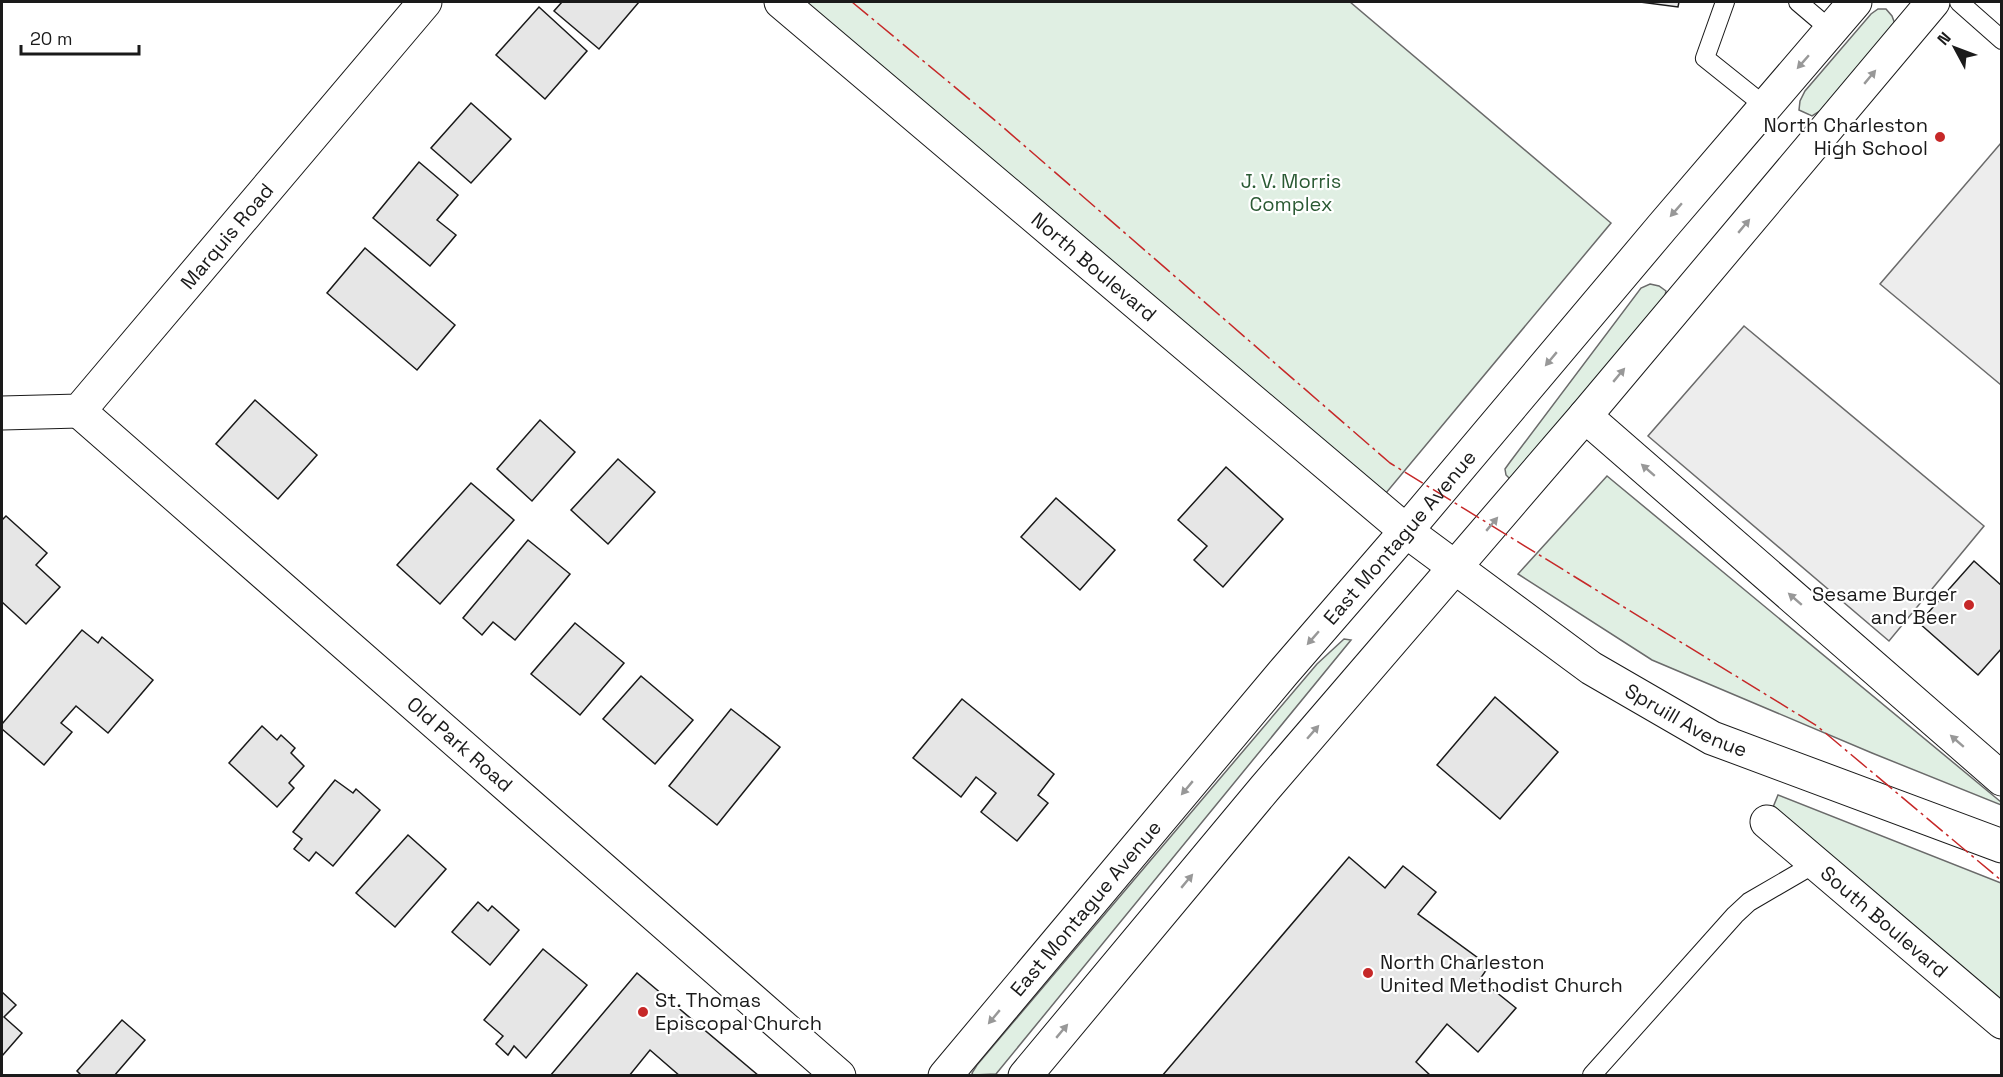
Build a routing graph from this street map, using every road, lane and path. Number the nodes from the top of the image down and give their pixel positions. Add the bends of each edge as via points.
1 (425, 2) edge
2 (781, 2) edge
3 (1725, 2) edge
4 (1798, 2) edge
5 (1855, 2) edge
6 (1933, 2) edge
7 (1959, 2) edge
8 (1831, 30) junction
9 (2001, 40) edge
10 (1765, 106) junction
11 (79, 411) junction
12 (2, 413) edge
13 (1585, 416) junction
14 (1406, 531) junction
15 (1455, 568) junction
16 (2001, 779) edge
17 (1767, 822) dead end
18 (2001, 846) edge
19 (1816, 863) junction
20 (2001, 1022) edge
21 (1592, 1075) edge
22 (839, 1076) edge
23 (945, 1076) edge
24 (1025, 1076) edge

1 - 11 street, Marquis Road
2 - 14 street, North Boulevard
3 - 10 lane via 1705,58
4 - 8 lane
5 - 8 street, East Montague Avenue
13 -> 6 street
7 - 9 lane
8 -> 10 street, East Montague Avenue
10 -> 14 street, East Montague Avenue
11 - 12 street
11 - 22 street, Old Park Road
15 -> 13 street
16 -> 13 street
14 - 15 street, Spruill Avenue
14 -> 23 street, East Montague Avenue
15 - 18 street, Spruill Avenue via 1591,668 1712,738
24 -> 15 street via 1264,788
17 - 19 street, South Boulevard
19 - 20 street, South Boulevard
19 - 21 lane via 1749,902 1735,915

